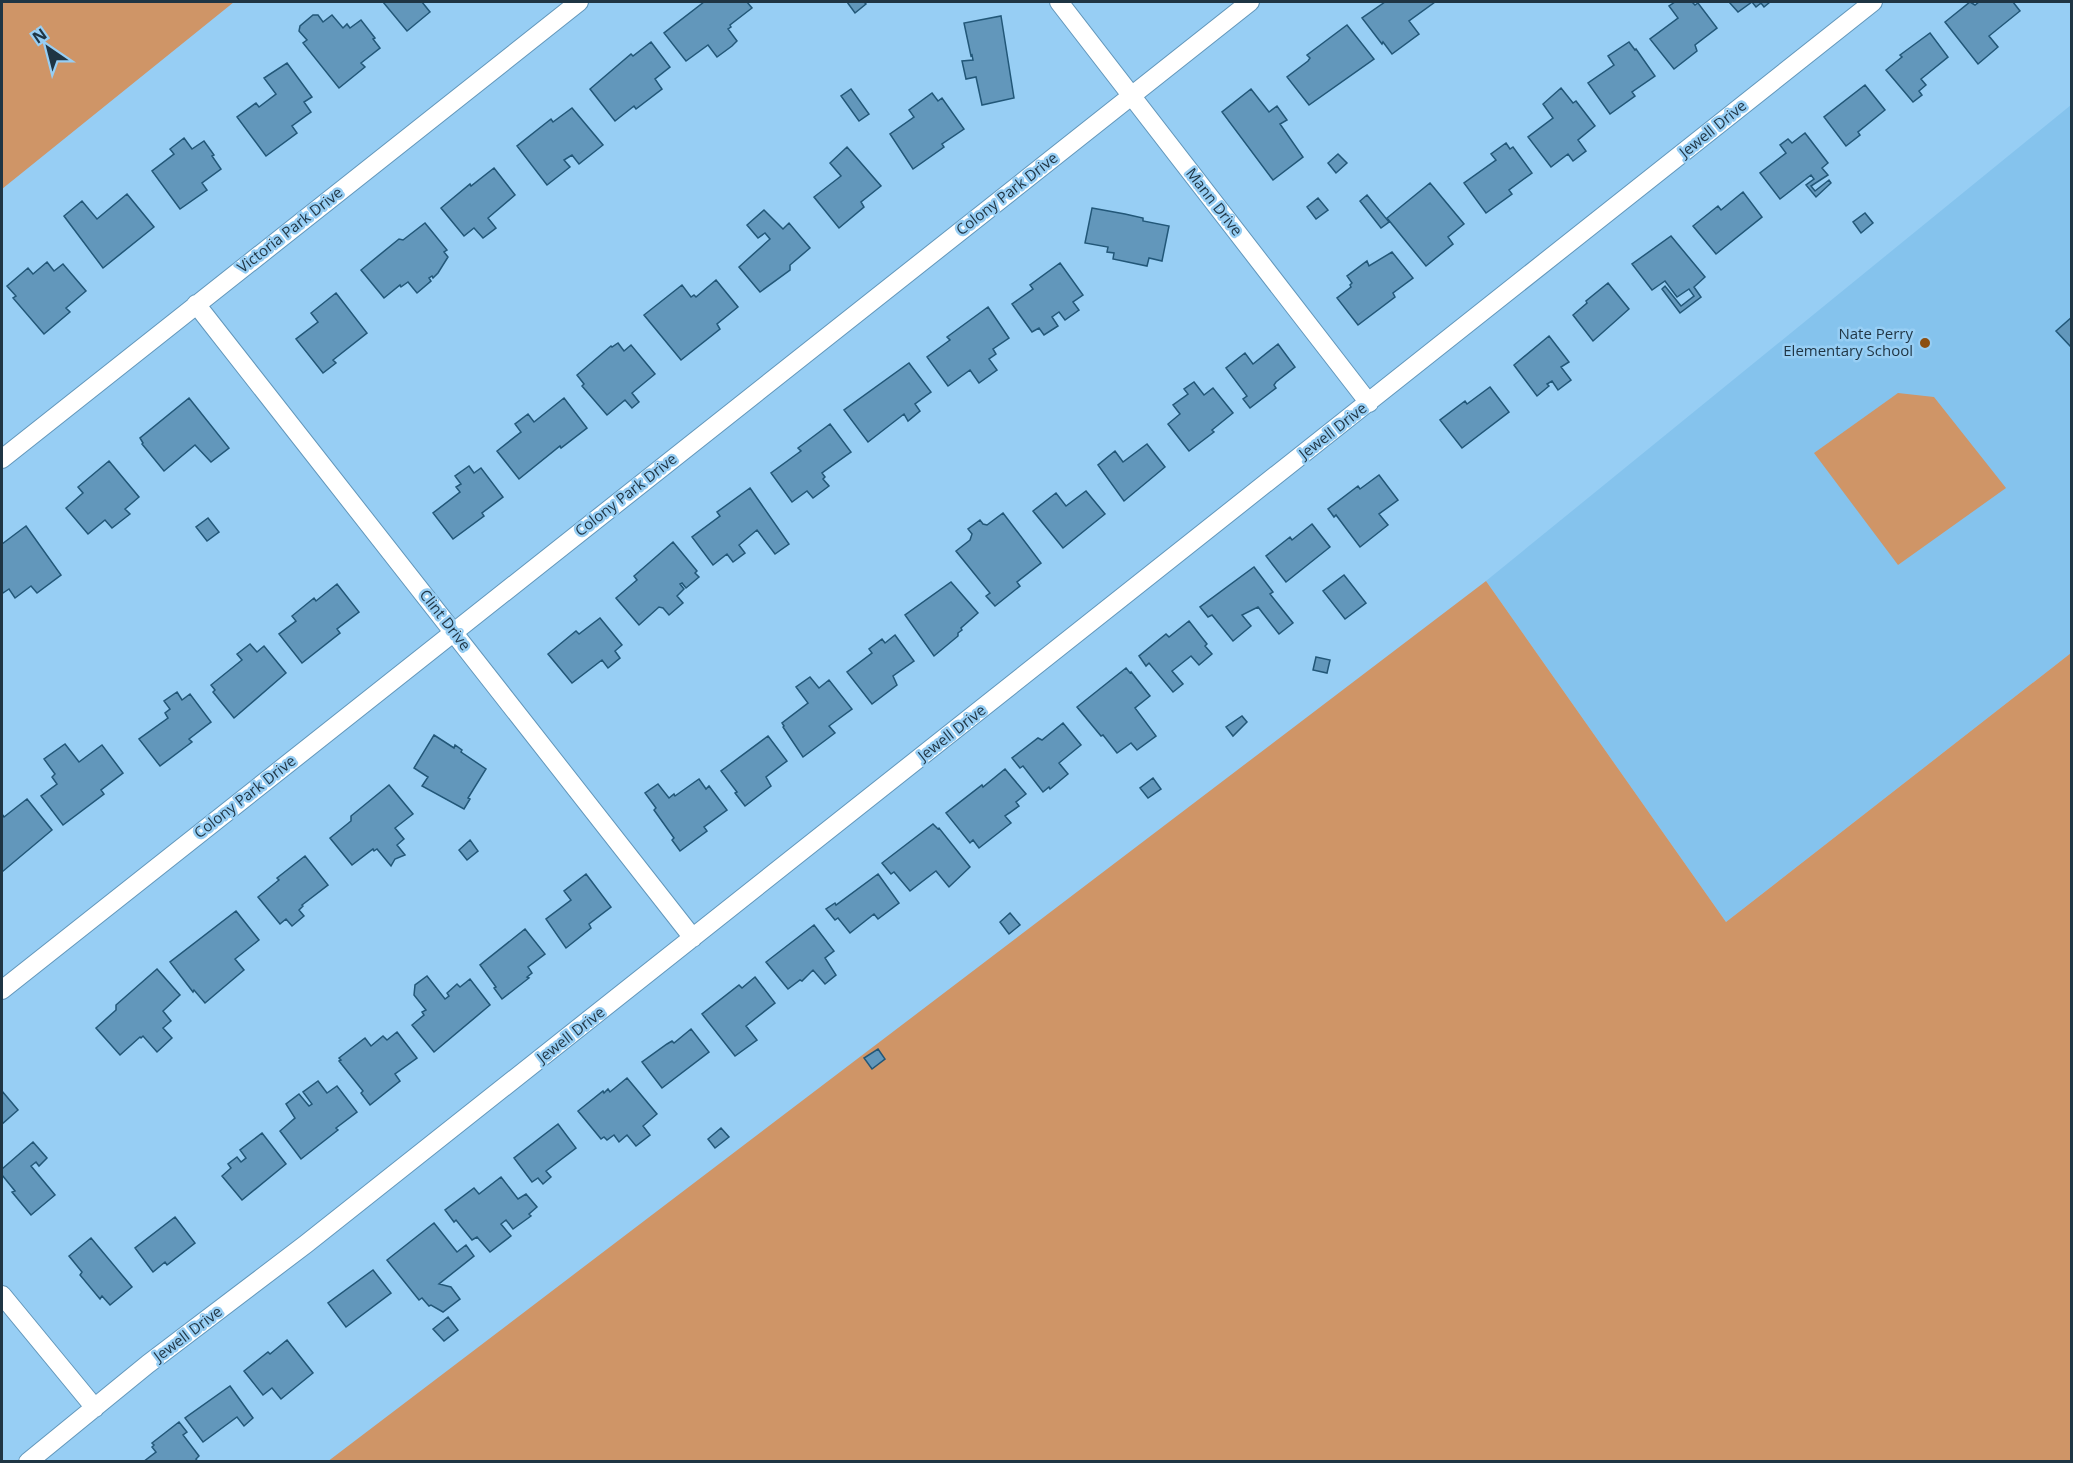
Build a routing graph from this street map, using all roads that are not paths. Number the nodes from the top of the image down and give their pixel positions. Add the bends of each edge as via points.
1 (579, 2) edge
2 (1059, 2) edge
3 (1250, 2) edge
4 (1873, 2) edge
5 (1132, 95) junction
6 (196, 304) junction
7 (1369, 403) junction
8 (2, 459) edge
9 (453, 631) junction
10 (693, 938) junction
11 (2, 990) edge
12 (2, 1295) edge
13 (95, 1408) junction
14 (28, 1461) edge

1 - 6 street, Victoria Park Drive
2 - 5 street, Mann Drive
3 - 5 street, Colony Park Drive
4 - 7 street, Jewell Drive
5 - 7 street, Mann Drive
5 - 9 street, Colony Park Drive
6 - 8 street, Victoria Park Drive
6 - 9 street, Clint Drive
7 - 10 street, Jewell Drive
9 - 10 street, Clint Drive
9 - 11 street, Colony Park Drive
10 - 13 street, Jewell Drive
12 - 13 street
13 - 14 street, Jewell Drive

